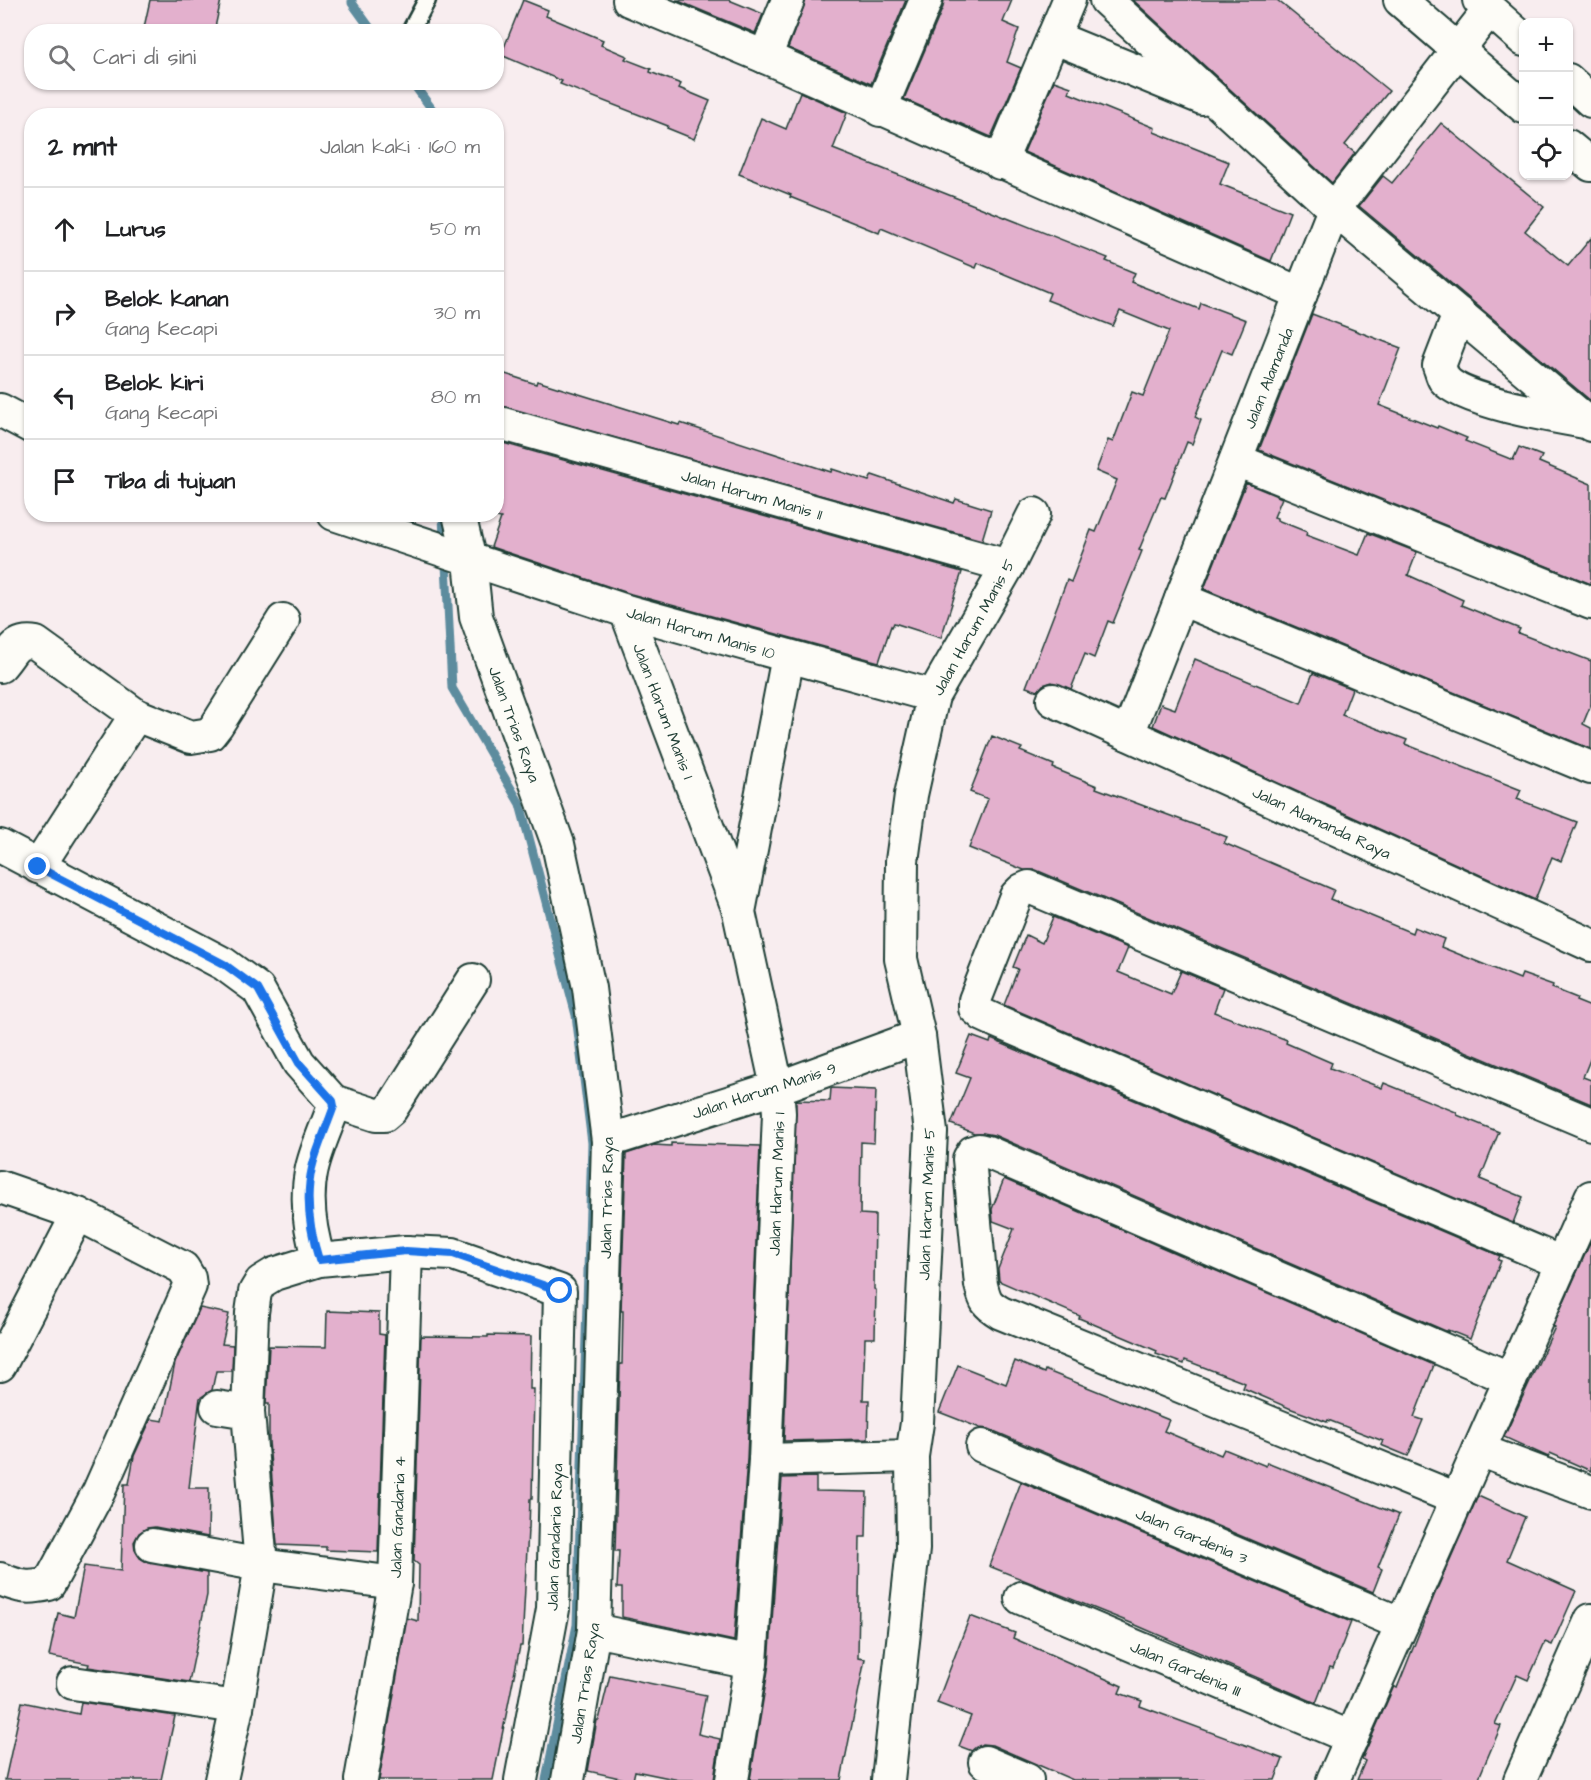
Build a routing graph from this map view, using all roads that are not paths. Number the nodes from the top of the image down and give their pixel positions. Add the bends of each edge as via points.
1 (427, 0) edge
2 (788, 0) edge
3 (926, 0) edge
4 (1069, 0) edge
5 (1106, 0) edge
6 (1400, 0) edge
7 (648, 4) edge
8 (1484, 5) edge
9 (414, 24) edge
10 (1519, 36) edge
11 (1053, 37) junction
12 (1457, 50) junction
13 (765, 57) junction
14 (1573, 84) edge
15 (1591, 100) edge
16 (1519, 103) edge
17 (1223, 107) junction
18 (880, 110) junction
19 (1573, 149) edge
20 (1000, 163) junction
21 (1591, 165) edge
22 (1334, 209) junction
23 (1301, 294) junction
24 (1459, 314) junction
25 (0, 410) edge
26 (24, 423) edge
27 (504, 424) edge
28 (1590, 424) edge
29 (1236, 460) junction
30 (1034, 514) dead end
31 (357, 522) edge
32 (461, 522) edge
33 (470, 561) junction
34 (1008, 566) junction
35 (1181, 599) junction
36 (1591, 603) edge
37 (626, 611) junction
38 (283, 620) dead end
39 (788, 656) junction
40 (0, 666) edge
41 (933, 696) junction
42 (1053, 699) dead end
43 (136, 715) junction
44 (1128, 734) junction
45 (1591, 768) edge
46 (0, 846) edge
47 (38, 867) junction
48 (739, 912) junction
49 (1588, 935) edge
50 (472, 980) dead end
51 (919, 1036) junction
52 (777, 1087) junction
53 (333, 1101) junction
54 (1591, 1124) edge
55 (608, 1141) junction
56 (0, 1187) edge
57 (1591, 1197) edge
58 (78, 1214) junction
59 (406, 1251) junction
60 (319, 1260) junction
61 (1562, 1263) junction
62 (0, 1365) edge
63 (1511, 1378) junction
64 (217, 1407) dead end
65 (248, 1412) junction
66 (982, 1446) dead end
67 (1479, 1450) junction
68 (912, 1456) junction
69 (765, 1460) junction
70 (1591, 1492) edge
71 (1457, 1499) junction
72 (152, 1545) dead end
73 (261, 1565) junction
74 (0, 1579) edge
75 (395, 1583) junction
76 (1021, 1599) dead end
77 (1591, 1620) edge
78 (1402, 1624) junction
79 (594, 1630) junction
80 (752, 1663) junction
81 (73, 1683) dead end
82 (237, 1707) junction
83 (1352, 1738) junction
84 (985, 1762) dead end
85 (221, 1780) edge
86 (361, 1780) edge
87 (521, 1780) edge
88 (568, 1780) edge
89 (732, 1780) edge
90 (888, 1780) edge
91 (1027, 1780) edge
92 (1333, 1780) edge
93 (1520, 1780) edge

1 - 9 lane
2 - 13 street
3 - 18 street
4 - 11 street
5 - 17 street
6 - 12 street
7 - 13 street
8 - 10 street
8 - 12 street, Jalan Alamanda
11 - 17 street
11 - 20 street
12 - 16 street
12 - 22 street, Jalan Alamanda
13 - 18 street
14 - 15 street
17 - 22 street
18 - 20 street
19 - 21 street
20 - 23 street
22 - 23 street, Jalan Alamanda
22 - 24 street
23 - 29 street, Jalan Alamanda
24 - 28 street
24 - 28 street via 1439,366 1444,380 1465,394
25 - 26 street
27 - 34 street, Jalan Harum Manis 11
29 - 35 street, Jalan Alamanda
29 - 36 street
30 - 34 street, Jalan Harum Manis 5
31 - 33 street, Jalan Harum Manis 10
32 - 33 street
33 - 37 street, Jalan Harum Manis 10
33 - 55 street, Jalan Trias Raya via 476,617 558,844 589,988
34 - 41 street, Jalan Harum Manis 5
35 - 44 street, Jalan Alamanda
35 - 45 street
37 - 39 street, Jalan Harum Manis 10
37 - 48 street, Jalan Harum Manis 1
38 - 43 street via 210,734 191,738
39 - 41 street, Jalan Harum Manis 10
39 - 48 street, Jalan Harum Manis 1
40 - 43 street via 18,644 36,643
41 - 51 street, Jalan Harum Manis 5 via 911,795 902,861 901,959
42 - 44 street, Jalan Alamanda Raya
43 - 47 street
44 - 49 street, Jalan Alamanda Raya
46 - 47 street
47 - 53 street via 224,964 258,989 299,1063
48 - 52 street, Jalan Harum Manis 1
50 - 53 street via 391,1109 376,1115
51 - 52 street, Jalan Harum Manis 9
51 - 68 street, Jalan Harum Manis 5 via 931,1132 917,1423
52 - 55 street, Jalan Harum Manis 9
52 - 69 street, Jalan Harum Manis 1
53 - 60 street via 308,1193
54 - 61 street via 1029,887 1016,896 975,1000 975,1008 996,1021
55 - 79 street, Jalan Trias Raya
56 - 58 street
57 - 61 street
58 - 62 street
58 - 74 street via 183,1268 190,1286 99,1491 49,1584 21,1587
59 - 60 street
59 - 75 street, Jalan Gandaria 4
59 - 87 street, Jalan Gandaria Raya via 453,1254 560,1291 553,1609
60 - 65 street via 274,1274 261,1282 255,1292
61 - 63 street
63 - 67 street
63 - 71 street via 987,1152 973,1152 969,1159 981,1285 990,1306
64 - 65 street
65 - 73 street
66 - 78 street, Jalan Gardenia 3
67 - 70 street
67 - 71 street
68 - 69 street
68 - 90 street, Jalan Harum Manis 5 via 913,1549
69 - 80 street, Jalan Harum Manis 1
71 - 78 street
72 - 73 street
73 - 75 street
73 - 82 street
75 - 86 street, Jalan Gandaria 4
76 - 83 street, Jalan Gardenia III
77 - 93 street
78 - 83 street
79 - 80 street
79 - 88 street, Jalan Trias Raya
80 - 89 street, Jalan Harum Manis 1
81 - 82 street
82 - 85 street
83 - 92 street
84 - 91 street

